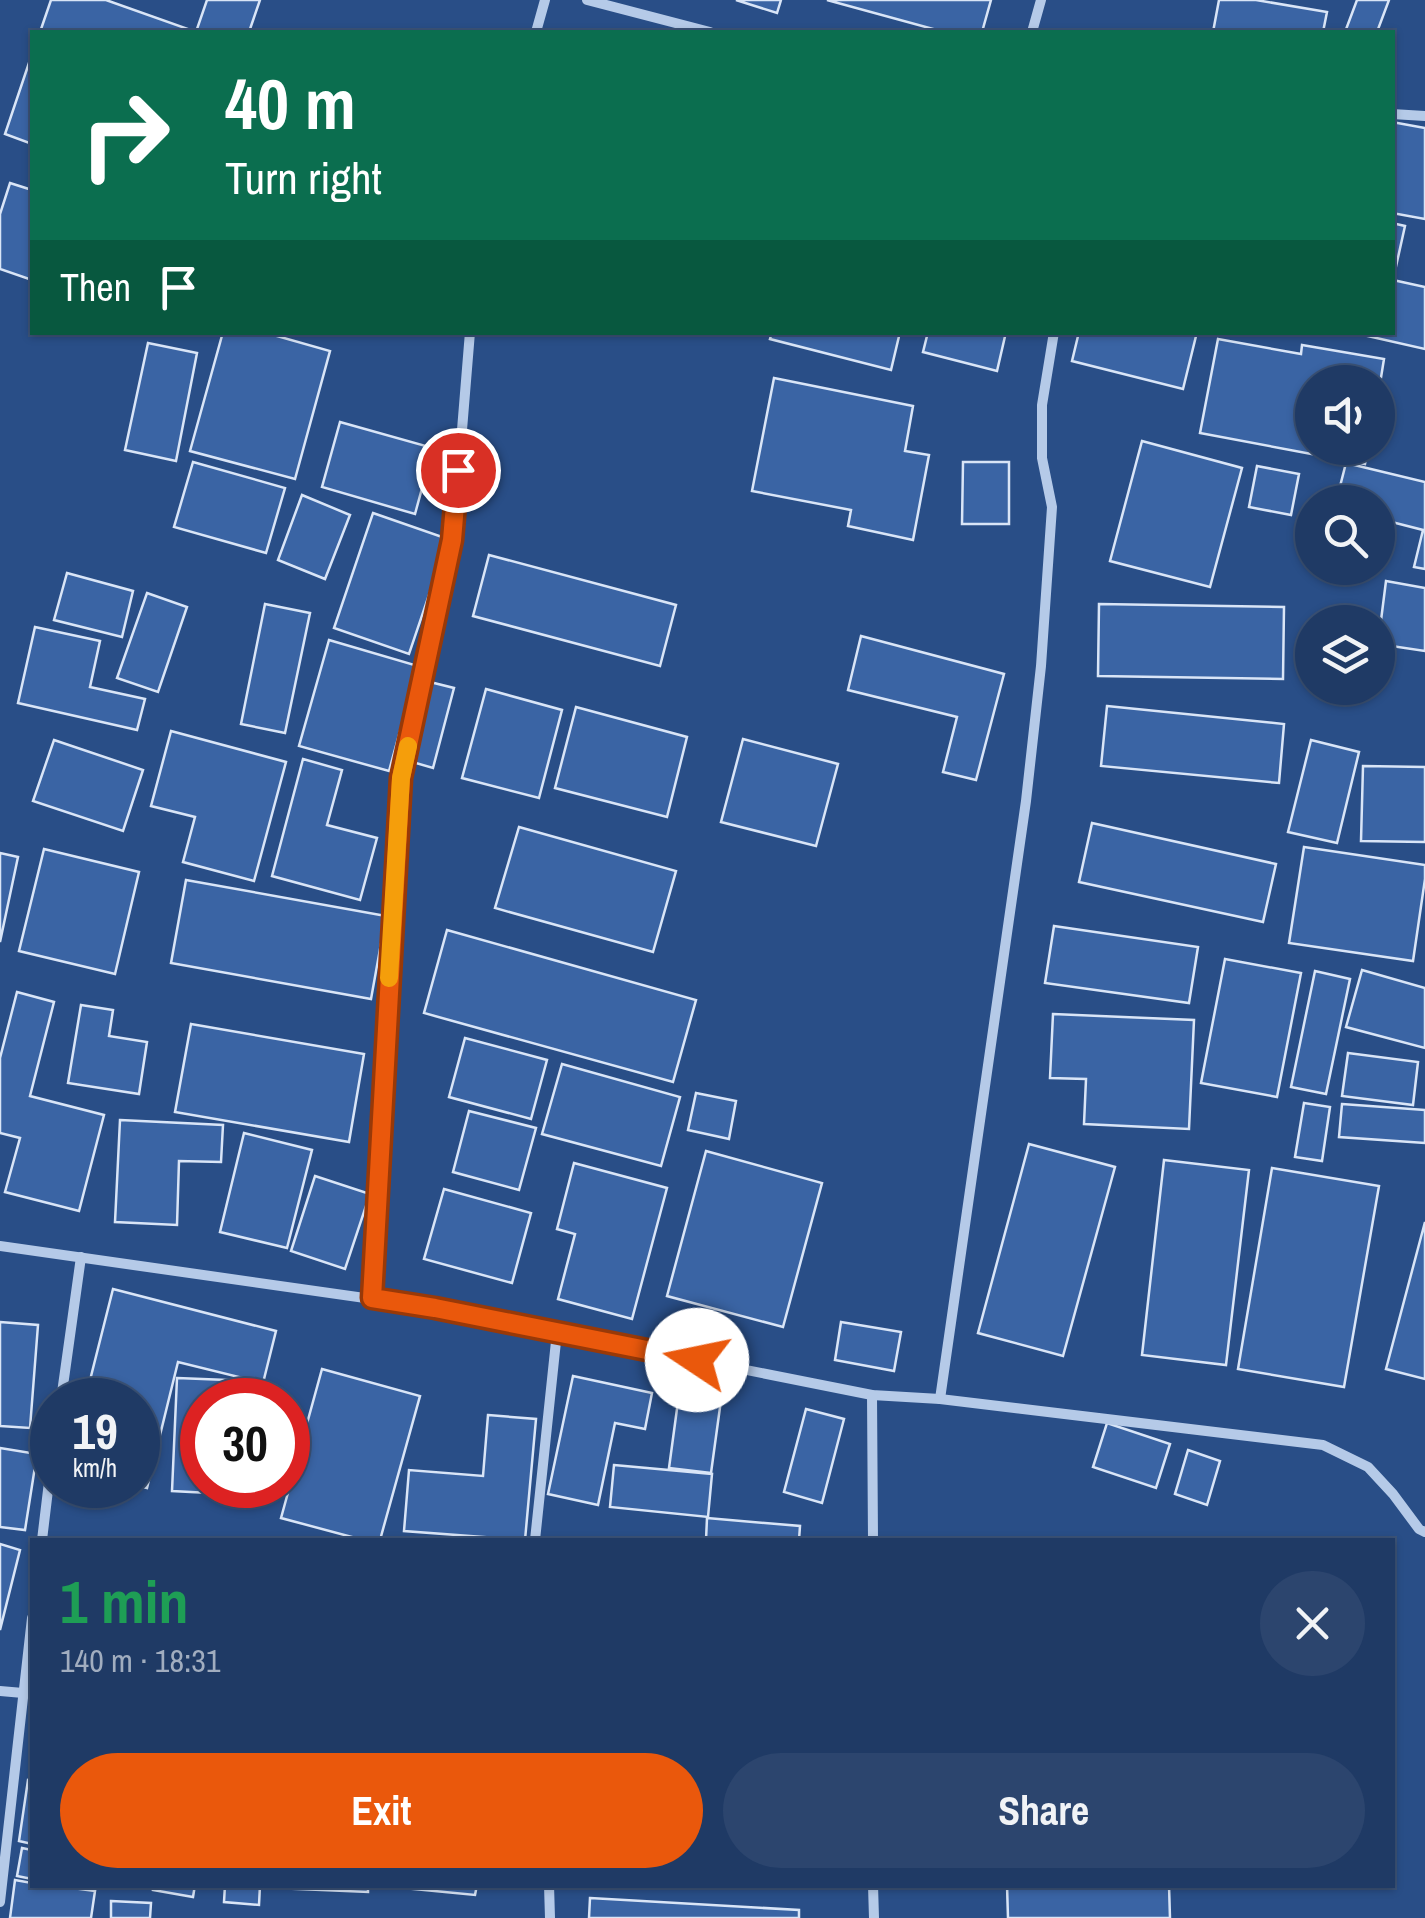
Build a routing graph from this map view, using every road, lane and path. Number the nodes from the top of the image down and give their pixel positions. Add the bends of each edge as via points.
1 (546, 0) edge
2 (587, 0) edge
3 (1041, 0) edge
4 (537, 30) edge
5 (702, 30) edge
6 (1033, 30) edge
7 (1395, 114) edge
8 (1425, 116) edge
9 (470, 335) edge
10 (1054, 335) edge
11 (0, 1246) edge
12 (82, 1257) junction
13 (372, 1298) junction
14 (557, 1332) junction
15 (63, 1378) edge
16 (872, 1395) junction
17 (940, 1399) junction
18 (46, 1508) edge
19 (1425, 1532) edge
20 (42, 1538) edge
21 (535, 1538) edge
22 (872, 1538) edge
23 (30, 1635) edge
24 (0, 1691) edge
25 (23, 1693) junction
26 (549, 1888) edge
27 (874, 1888) edge
28 (0, 1902) edge
29 (550, 1918) edge
30 (874, 1918) edge

1 - 4 street
2 - 5 street
3 - 6 street
7 - 8 street
9 - 13 street via 452,540 401,778
10 - 17 street via 1042,405 1042,458 1052,507 1041,666
11 - 12 street
12 - 13 street
12 - 15 street
13 - 14 street
14 - 16 street
14 - 21 street
16 - 17 street
16 - 22 street
17 - 19 street via 1323,1445 1368,1468
18 - 20 street
23 - 25 street
24 - 25 street
25 - 28 street
26 - 29 street
27 - 30 street

